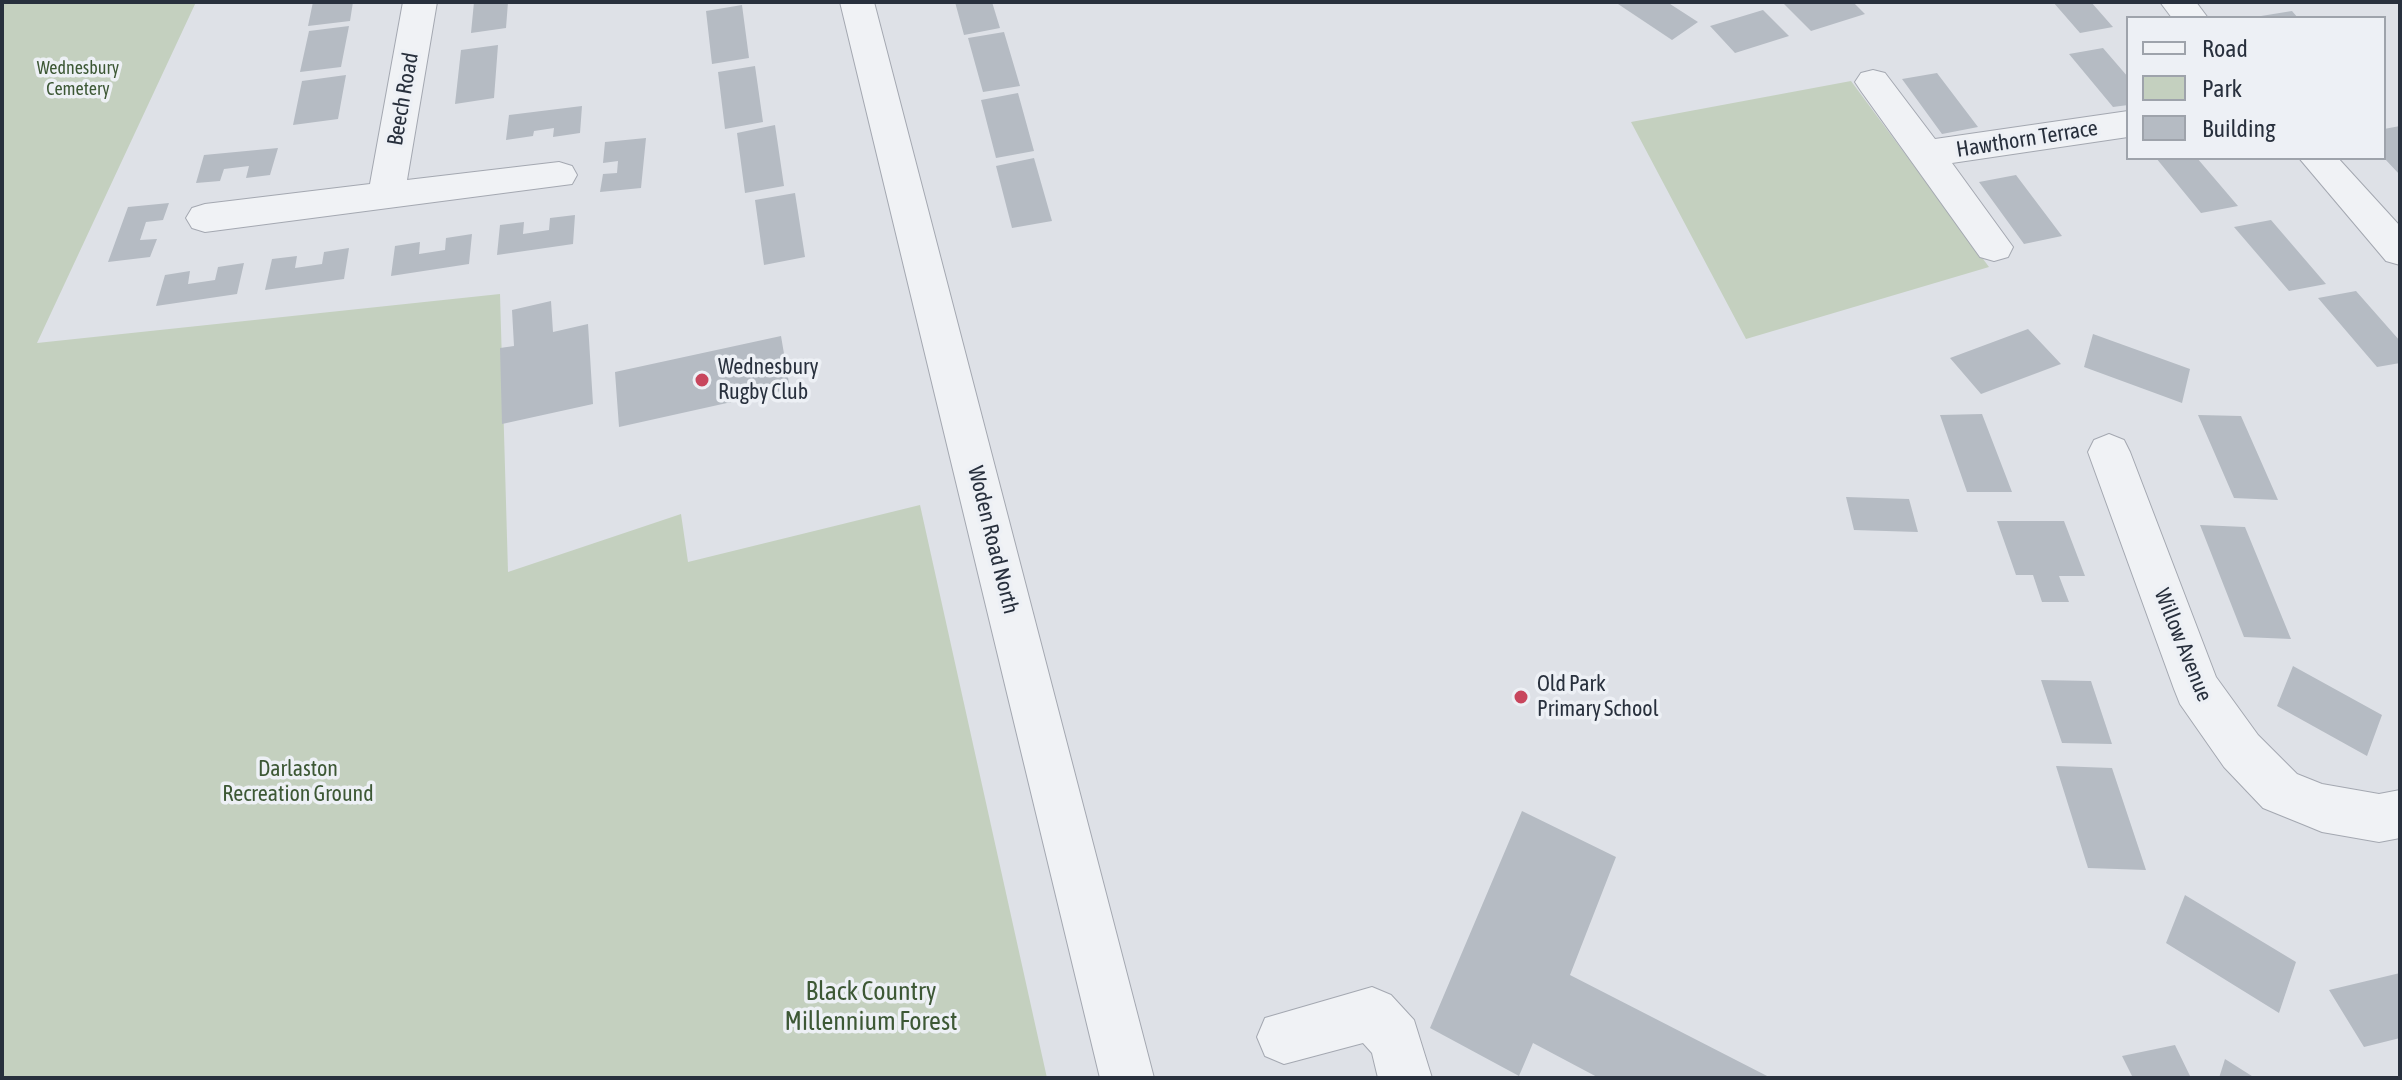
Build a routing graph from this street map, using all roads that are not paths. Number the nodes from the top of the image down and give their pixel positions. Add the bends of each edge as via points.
1 (420, 2) edge
2 (857, 2) edge
3 (1873, 82) dead end
4 (2126, 124) edge
5 (1925, 154) junction
6 (2319, 160) edge
7 (559, 175) dead end
8 (386, 196) junction
9 (205, 218) dead end
10 (1994, 247) dead end
11 (2400, 251) edge
12 (2109, 452) dead end
13 (2400, 814) edge
14 (1284, 1037) dead end
15 (1127, 1078) edge
16 (1405, 1078) edge

1 - 8 street, Beech Road
2 - 15 street, Woden Road North
3 - 5 street, Hawthorn Terrace
4 - 5 street, Hawthorn Terrace
5 - 10 street, Hawthorn Terrace
6 - 11 street
7 - 8 street
8 - 9 street
12 - 13 street, Willow Avenue via 2197,689 2234,743 2280,791 2349,815
14 - 16 street via 1372,1014 1395,1039

